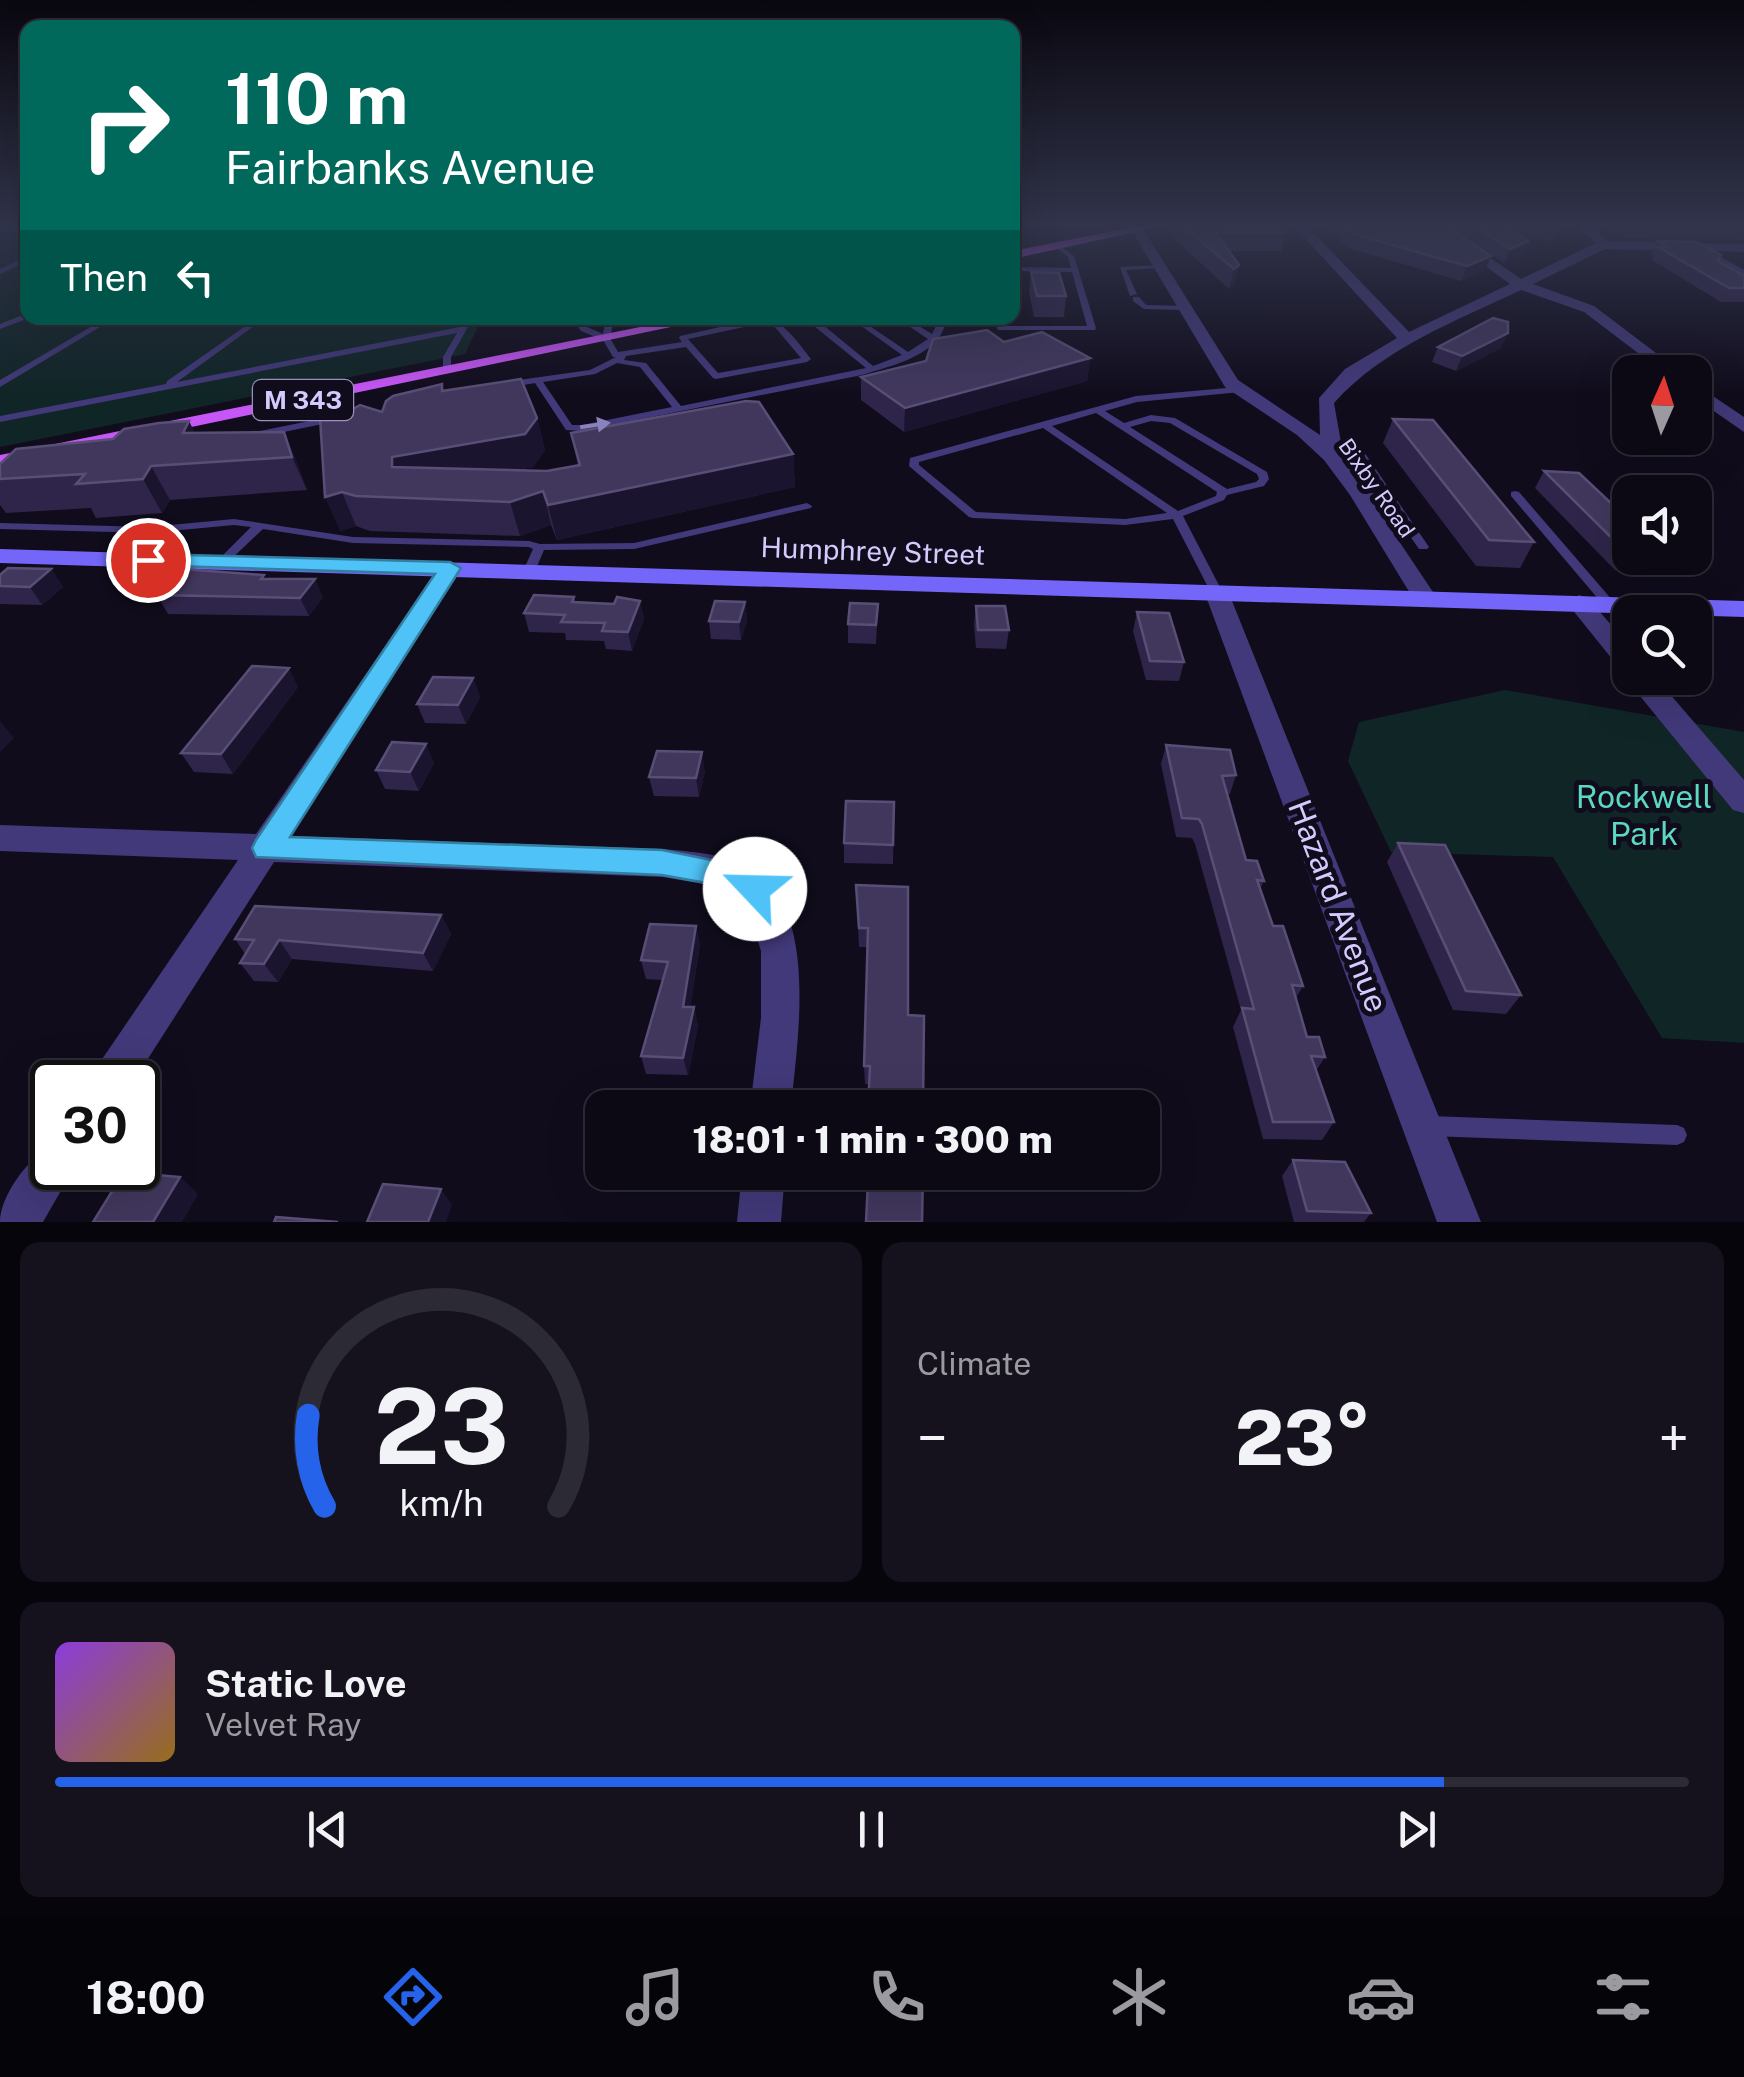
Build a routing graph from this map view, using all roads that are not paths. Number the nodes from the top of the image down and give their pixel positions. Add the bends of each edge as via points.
1 (1078, 281) edge
2 (1128, 281) edge
3 (1168, 281) edge
4 (1352, 281) edge
5 (1514, 281) edge
6 (1528, 281) edge
7 (1520, 285) junction
8 (1185, 308) junction
9 (99, 325) edge
10 (251, 325) edge
11 (465, 325) edge
12 (581, 325) edge
13 (608, 325) edge
14 (671, 325) edge
15 (739, 325) edge
16 (778, 325) edge
17 (818, 325) edge
18 (864, 325) edge
19 (912, 325) edge
20 (941, 325) edge
21 (1000, 325) edge
22 (463, 328) junction
23 (606, 338) junction
24 (1406, 338) junction
25 (934, 339) junction
26 (688, 344) junction
27 (907, 355) junction
28 (1650, 355) edge
29 (619, 359) junction
30 (872, 369) junction
31 (446, 370) junction
32 (537, 380) junction
33 (0, 384) edge
34 (164, 388) junction
35 (488, 388) edge
36 (1238, 390) junction
37 (1712, 402) edge
38 (677, 407) junction
39 (1098, 410) junction
40 (342, 417) edge
41 (0, 419) edge
42 (1044, 425) junction
43 (1122, 426) junction
44 (1744, 426) edge
45 (234, 439) edge
46 (1358, 451) dead end
47 (1334, 459) junction
48 (0, 461) edge
49 (1222, 493) junction
50 (1516, 494) dead end
51 (1358, 496) junction
52 (1387, 496) junction
53 (808, 506) dead end
54 (1177, 515) junction
55 (260, 525) junction
56 (0, 526) edge
57 (540, 547) junction
58 (1423, 547) dead end
59 (0, 556) edge
60 (222, 562) junction
61 (450, 568) junction
62 (528, 571) junction
63 (1216, 591) junction
64 (1425, 598) junction
65 (1578, 603) junction
66 (1609, 604) junction
67 (1744, 609) edge
68 (1612, 643) edge
69 (1655, 695) edge
70 (1744, 800) edge
71 (0, 838) edge
72 (267, 848) junction
73 (125, 1060) edge
74 (771, 1090) edge
75 (1422, 1126) junction
76 (1677, 1135) dead end
77 (38, 1190) edge
78 (762, 1190) edge
79 (16, 1222) edge
80 (759, 1222) edge
81 (1459, 1222) edge

1 - 21 lane via 1092,328
2 - 8 lane via 1144,306
3 - 8 street, Bixby Road
4 - 24 street
5 - 7 street
6 - 7 street
7 - 24 street
7 - 28 street via 1579,303
8 - 36 street, Bixby Road
9 - 33 lane
10 - 34 lane
11 - 22 lane
12 - 23 lane
13 - 23 lane
14 - 23 main road, M 343
15 - 26 lane via 683,338
16 - 26 lane via 806,359 716,376
17 - 30 lane
18 - 27 lane
19 - 25 lane
20 - 25 lane
22 - 31 lane
22 - 34 lane
23 - 29 lane
23 - 31 main road, M 343
24 - 47 street via 1351,372 1325,402
25 - 27 lane
26 - 29 lane
27 - 30 lane
29 - 32 lane via 592,372
29 - 38 lane via 644,365
30 - 38 lane
31 - 48 main road, M 343
32 - 35 lane
32 -> 38 lane via 569,428
34 - 41 lane
36 - 39 lane via 1136,399
36 - 47 street, Bixby Road
37 - 44 street
39 - 42 lane
39 - 43 lane
40 - 45 lane
42 - 54 lane
42 - 54 lane via 914,460 914,466 973,515 1125,522
43 - 49 lane
43 - 49 lane via 1172,420 1262,472 1260,484
46 - 52 lane
47 - 51 street, Bixby Road
49 - 54 lane
50 - 66 lane
51 - 52 lane
51 - 64 street, Bixby Road
52 - 58 lane
53 - 57 lane via 634,546
54 - 63 lane
55 - 56 lane
55 - 57 lane via 353,540
55 - 60 lane
57 - 62 lane
59 - 60 street, Humphrey Street
60 - 61 street, Humphrey Street
61 - 62 street, Humphrey Street
61 - 72 street
62 - 63 street, Humphrey Street
63 - 64 street, Humphrey Street
63 - 75 street, Hazard Avenue
64 - 65 street, Humphrey Street
65 - 66 street, Humphrey Street
65 - 68 street
66 - 67 street, Humphrey Street
69 - 70 street
71 - 72 street
72 - 73 street
72 - 74 street via 662,862 736,876 755,889 768,911 780,964
75 - 76 lane
75 - 81 street, Hazard Avenue
77 - 79 street
78 - 80 street

